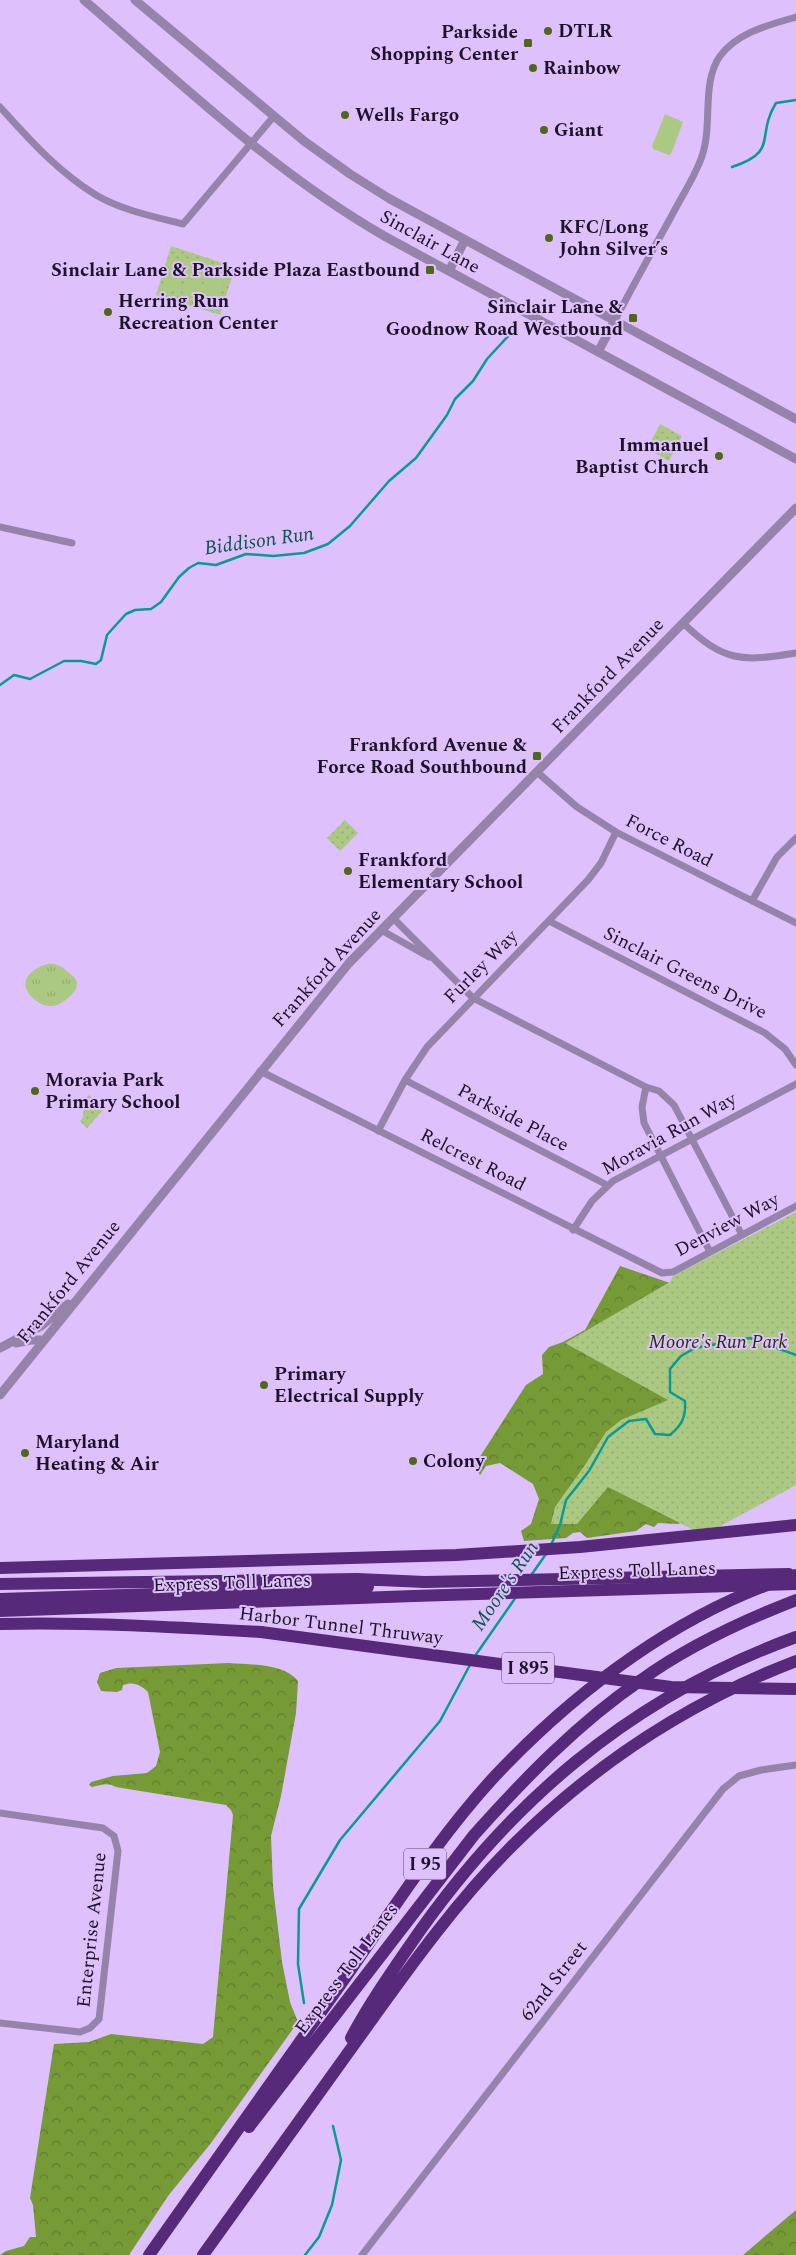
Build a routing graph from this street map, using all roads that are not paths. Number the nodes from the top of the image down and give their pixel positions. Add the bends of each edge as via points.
1 (84, 0) edge
2 (135, 0) edge
3 (796, 17) edge
4 (0, 107) edge
5 (274, 116) junction
6 (250, 144) junction
7 (465, 240) junction
8 (449, 271) junction
9 (615, 320) junction
10 (598, 352) junction
11 (796, 419) edge
12 (781, 451) junction
13 (796, 454) edge
14 (796, 460) edge
15 (796, 508) edge
16 (0, 527) edge
17 (72, 543) dead end
18 (683, 623) junction
19 (796, 653) edge
20 (537, 772) junction
21 (616, 832) junction
22 (796, 838) edge
23 (752, 901) junction
24 (393, 918) junction
25 (549, 921) junction
26 (796, 924) edge
27 (381, 930) junction
28 (435, 960) junction
29 (473, 998) junction
30 (796, 1065) edge
31 (260, 1071) junction
32 (404, 1080) junction
33 (796, 1084) edge
34 (646, 1087) junction
35 (378, 1131) junction
36 (692, 1139) junction
37 (660, 1156) junction
38 (606, 1185) junction
39 (796, 1206) edge
40 (573, 1230) junction
41 (742, 1235) junction
42 (710, 1252) junction
43 (673, 1272) joint
44 (80, 1294) junction
45 (44, 1340) junction
46 (3, 1347) edge
47 (0, 1394) edge
48 (796, 1525) edge
49 (0, 1568) edge
50 (796, 1575) edge
51 (425, 1582) junction
52 (0, 1584) edge
53 (796, 1584) edge
54 (0, 1599) edge
55 (796, 1600) edge
56 (0, 1611) edge
57 (0, 1624) edge
58 (796, 1637) edge
59 (796, 1661) edge
60 (796, 1688) edge
61 (796, 1765) edge
62 (0, 1813) edge
63 (0, 2022) edge
64 (335, 2071) junction
65 (150, 2255) edge
66 (203, 2255) edge
67 (362, 2255) edge

1 - 6 street, Sinclair Lane
2 - 5 street, Sinclair Lane
3 - 9 street via 750,32 720,57 712,72 709,119 702,156
4 - 6 street via 44,155 96,195 184,224
5 - 6 street
5 - 7 street, Sinclair Lane via 350,174
6 - 8 street, Sinclair Lane via 336,208
7 - 8 street
7 - 9 street, Sinclair Lane
8 - 10 street, Sinclair Lane
9 - 10 street
9 - 11 street, Sinclair Lane
10 - 12 street, Sinclair Lane
12 - 13 street
12 - 14 street, Sinclair Lane
15 - 18 street, Frankford Avenue
16 - 17 street
18 - 19 street via 716,651 730,655 753,658
18 - 20 street, Frankford Avenue
20 - 21 street, Force Road via 577,807
20 - 24 street, Frankford Avenue
21 - 23 street, Force Road
21 - 25 street, Furley Way via 592,876
22 - 23 street via 777,857
23 - 26 street, Force Road
24 - 27 street, Frankford Avenue
24 - 28 street
25 - 29 street, Furley Way
25 - 30 street, Sinclair Greens Drive via 765,1033 785,1049
27 - 28 street
27 - 31 street, Frankford Avenue via 331,983
28 - 29 street
29 - 32 street, Furley Way via 436,1036
29 - 34 street
31 - 35 street, Relcrest Road
31 - 44 street, Frankford Avenue
32 - 35 street, Furley Way
32 - 38 street, Parkside Place
33 - 36 street, Moravia Run Way
34 - 36 street via 666,1096 674,1104
34 - 37 street via 642,1107 644,1123
35 - 40 street, Relcrest Road
36 - 37 street, Moravia Run Way
36 - 41 street
37 - 38 street, Moravia Run Way
37 - 42 street
38 - 40 street, Moravia Run Way
39 - 41 street, Denview Way
40 - 43 street, Relcrest Road via 656,1272
41 - 42 street, Denview Way
42 - 43 street, Denview Way
44 - 45 street, Frankford Avenue
44 - 46 street via 41,1326
45 - 46 street
45 - 47 street, Frankford Avenue
48 - 49 highway via 456,1555
50 - 51 highway, Express Toll Lanes
50 - 65 highway, I 95 via 717,1608 654,1644 580,1697 494,1777 422,1868
51 - 52 highway, Express Toll Lanes via 357,1579
51 - 54 highway via 358,1588
53 - 56 highway, Express Toll Lanes, bridge
55 - 65 highway, Express Toll Lanes via 732,1626 640,1680 555,1750 512,1792 474,1835
57 - 60 highway, Harbor Tunnel Thruway / I 895, bridge via 120,1624 261,1632 671,1687
58 - 64 highway, Express Toll Lanes via 714,1672 660,1702 598,1744 545,1787 484,1847 432,1913 372,2002
59 - 64 highway, I 95 via 722,1692 668,1724 586,1781 534,1824 444,1923
61 - 67 street, 62nd Street via 739,1776 724,1789
62 - 63 street, Enterprise Avenue via 97,1826 114,1836 118,1851 98,2019 90,2028 80,2032
64 - 66 highway, I 95

